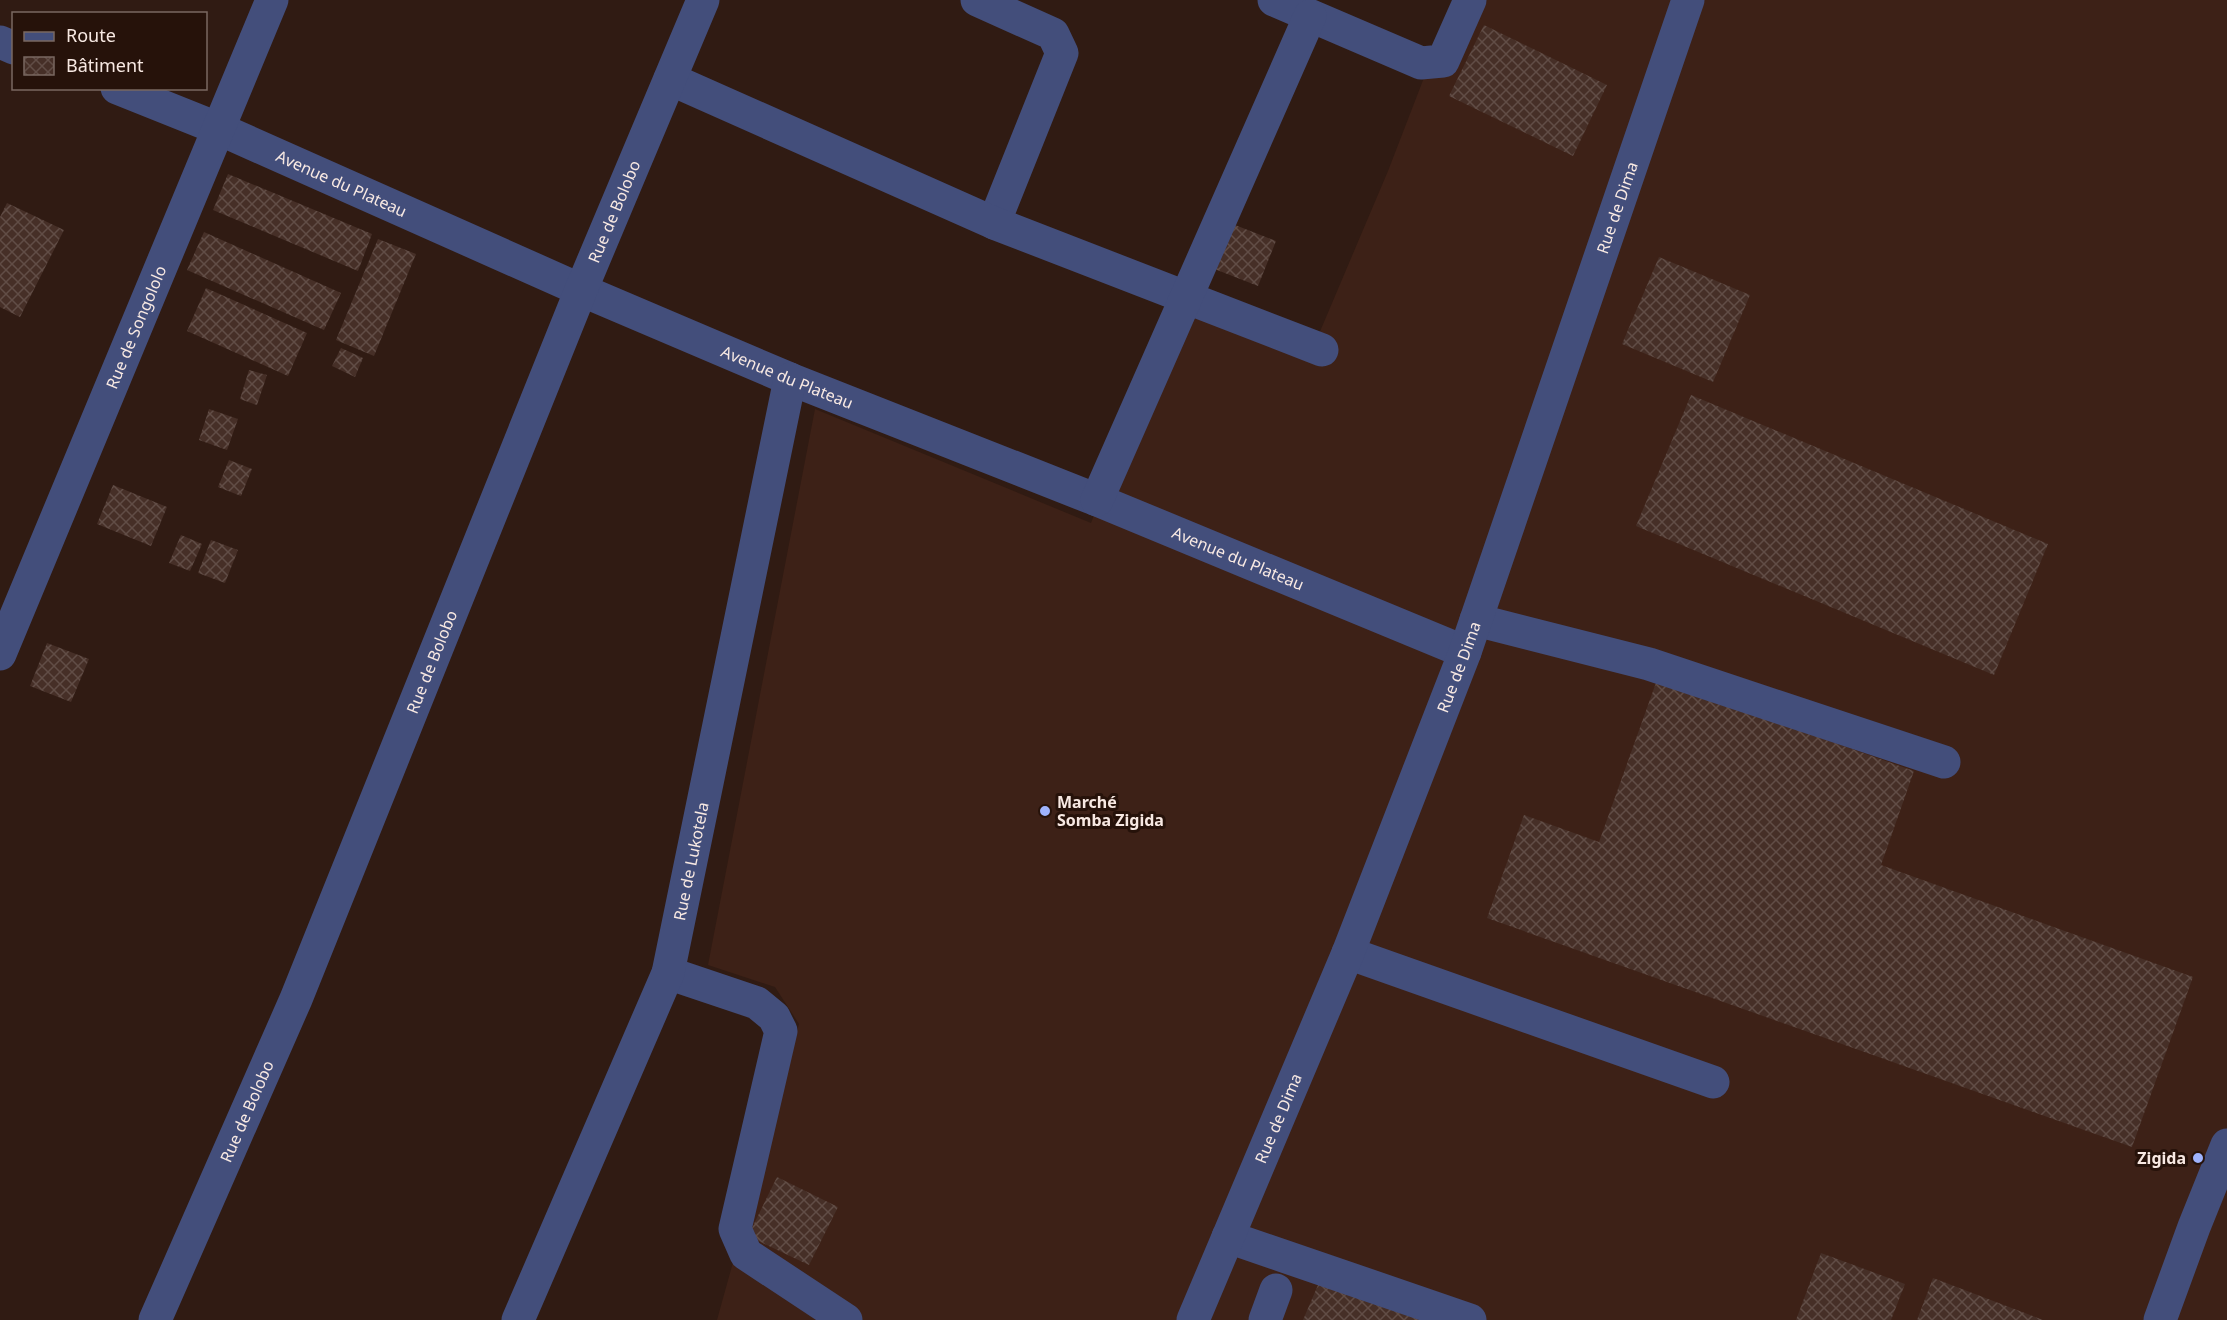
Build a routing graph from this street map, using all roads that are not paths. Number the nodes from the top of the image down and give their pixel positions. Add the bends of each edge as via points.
1 (272, 0) edge
2 (703, 0) edge
3 (977, 0) edge
4 (1274, 0) edge
5 (1470, 0) edge
6 (1688, 0) edge
7 (1310, 16) junction
8 (670, 79) junction
9 (122, 90) edge
10 (217, 128) junction
11 (994, 223) junction
12 (581, 290) junction
13 (1187, 297) junction
14 (1322, 350) dead end
15 (790, 379) junction
16 (1097, 500) junction
17 (1476, 620) junction
18 (1465, 652) junction
19 (0, 654) edge
20 (1944, 762) dead end
21 (1348, 952) junction
22 (668, 973) junction
23 (1713, 1082) dead end
24 (2227, 1145) edge
25 (1228, 1236) junction
26 (155, 1320) edge
27 (518, 1320) edge
28 (846, 1320) edge
29 (1193, 1320) edge
30 (1470, 1320) edge
31 (2160, 1320) edge

1 - 10 street, Rue de Songololo
2 - 8 street, Rue de Bolobo
3 - 11 street via 1053,34 1062,52
4 - 7 street
5 - 7 street via 1443,61 1421,63
6 - 17 street, Rue de Dima
7 - 13 street
8 - 11 street
8 - 12 street, Rue de Bolobo
9 - 10 street, Avenue du Plateau
10 - 12 street, Avenue du Plateau
10 - 19 street, Rue de Songololo
11 - 13 street
12 - 15 street, Avenue du Plateau
12 - 26 street, Rue de Bolobo via 296,999
13 - 14 street
13 - 16 street
15 - 16 street, Avenue du Plateau
15 - 22 street, Rue de Lukotela
16 - 18 street, Avenue du Plateau
17 - 18 street, Rue de Dima
17 - 20 street via 1649,664
18 - 21 street, Rue de Dima
21 - 23 street
21 - 25 street, Rue de Dima
22 - 27 street, Rue de Lukotela
22 - 28 street via 757,1004 774,1017 781,1031 735,1229 746,1254
24 - 31 street
25 - 29 street, Rue de Dima
25 - 30 street

